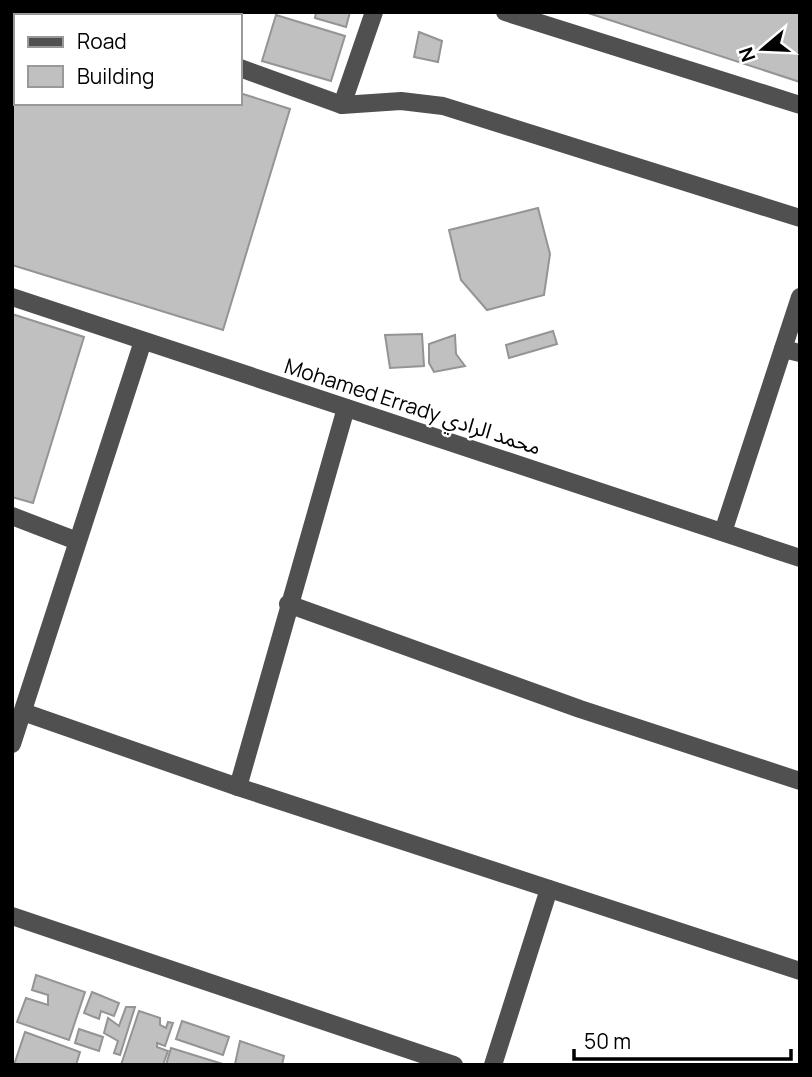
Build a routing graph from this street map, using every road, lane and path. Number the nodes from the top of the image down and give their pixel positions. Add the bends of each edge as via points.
1 (374, 12) edge
2 (505, 12) edge
3 (242, 69) edge
4 (342, 105) junction
5 (800, 105) edge
6 (800, 218) edge
7 (12, 298) edge
8 (800, 298) edge
9 (143, 341) junction
10 (791, 351) edge
11 (346, 408) junction
12 (12, 516) edge
13 (723, 531) junction
14 (77, 541) junction
15 (800, 558) edge
16 (288, 604) junction
17 (23, 712) junction
18 (12, 744) edge
19 (800, 781) edge
20 (238, 787) junction
21 (549, 889) junction
22 (12, 916) edge
23 (800, 971) edge
24 (454, 1065) edge
25 (493, 1065) edge

1 - 4 street
2 - 5 street
3 - 4 street
4 - 6 street via 401,101 443,106
7 - 9 street, Mohamed Errady محمد الرادي
8 - 10 street
9 - 11 street, Mohamed Errady محمد الرادي
9 - 14 street
10 - 13 street
11 - 13 street, Mohamed Errady محمد الرادي
11 - 16 street
12 - 14 street
13 - 15 street, Mohamed Errady محمد الرادي
14 - 17 street
16 - 19 street via 580,709
16 - 20 street
17 - 18 street
17 - 20 street
20 - 21 street
21 - 23 street
21 - 25 street
22 - 24 street

